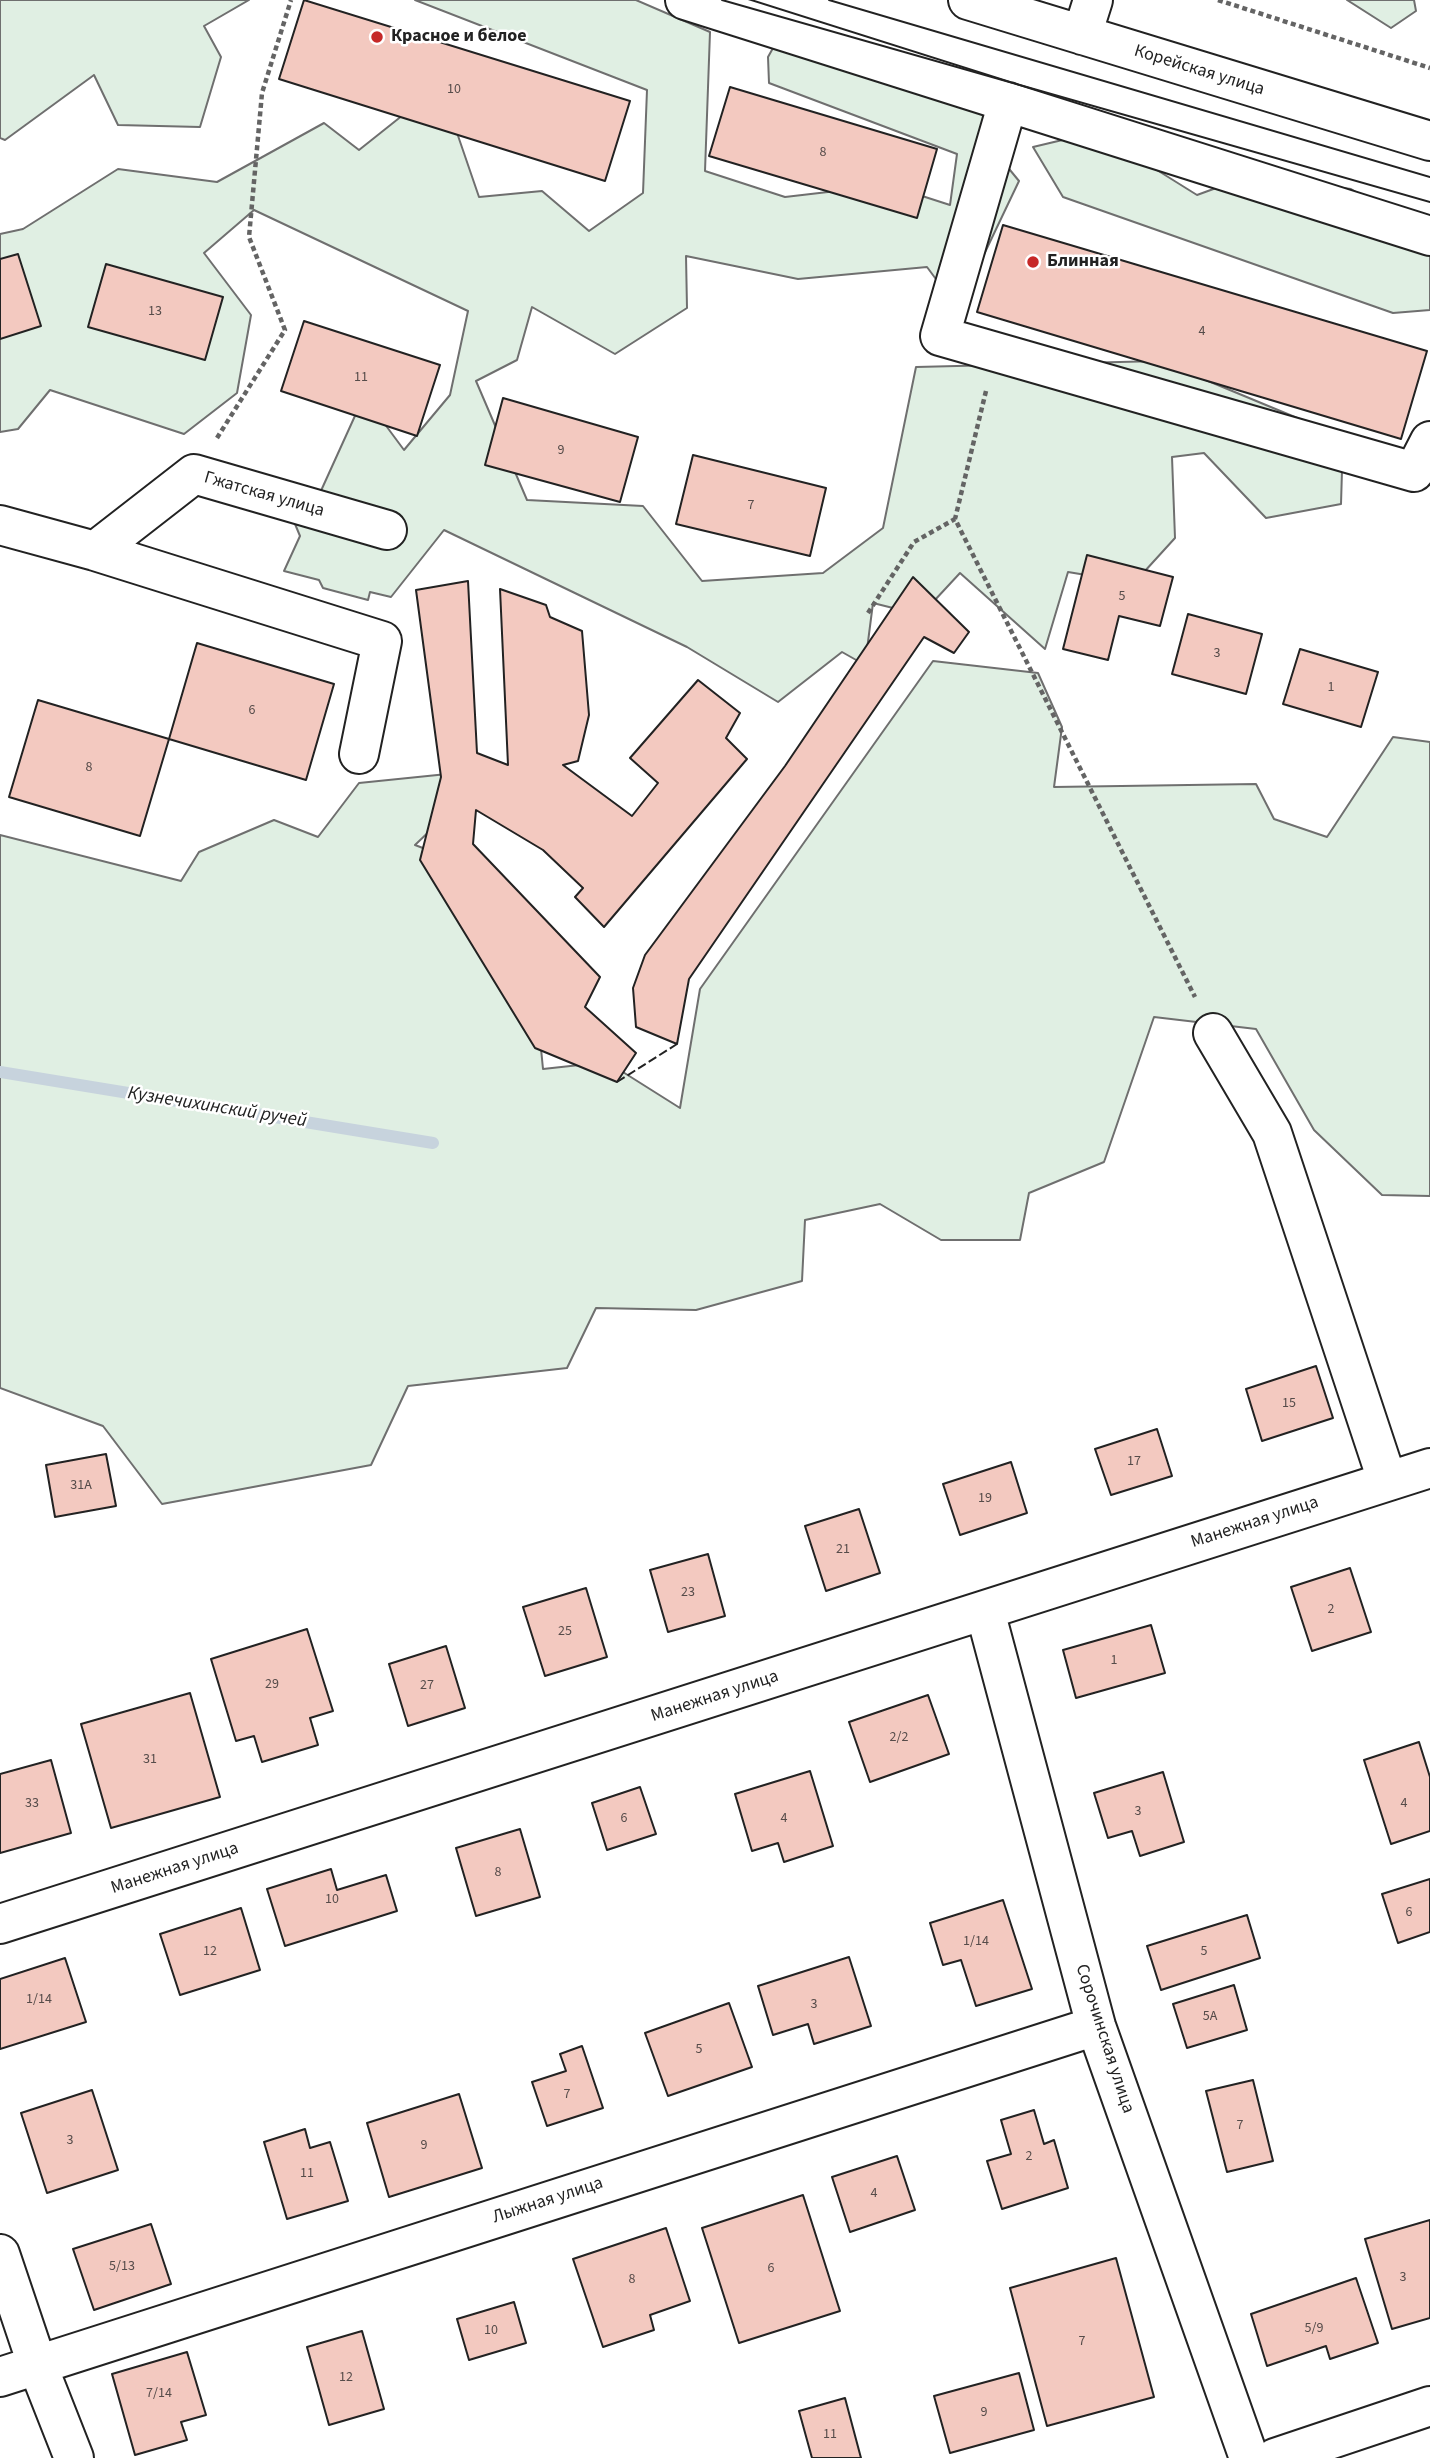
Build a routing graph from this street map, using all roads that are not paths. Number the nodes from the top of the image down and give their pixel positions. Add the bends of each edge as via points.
1 (685, 0) edge
2 (968, 0) edge
3 (1087, 18) edge
4 (1008, 102) junction
5 (1430, 141) edge
6 (1430, 236) edge
7 (1430, 441) edge
8 (0, 525) edge
9 (387, 530) dead end
10 (94, 551) junction
11 (359, 754) dead end
12 (1213, 1033) road end
13 (1430, 1468) edge
14 (1387, 1480) junction
15 (985, 1611) junction
16 (0, 1924) edge
17 (1096, 2026) junction
18 (0, 2254) edge
19 (37, 2364) junction
20 (0, 2376) edge
21 (1430, 2406) edge
22 (74, 2458) edge
23 (1249, 2458) edge
24 (1275, 2458) edge

1 - 4 street
2 - 3 street, Корейская улица
3 - 5 street, Корейская улица
4 - 6 street
4 - 7 street via 940,336 1414,472
8 - 10 street
9 - 10 street, Гжатская улица via 194,474
10 - 11 street via 382,640
12 - 14 street via 1272,1133
13 - 14 street, Манежная улица
14 - 15 street, Манежная улица
15 - 16 street, Манежная улица
15 - 17 street, Сорочинская улица
17 - 19 street, Лыжная улица
17 - 23 street, Сорочинская улица
18 - 19 street
19 - 20 street, Лыжная улица
19 - 22 street
21 - 24 street

